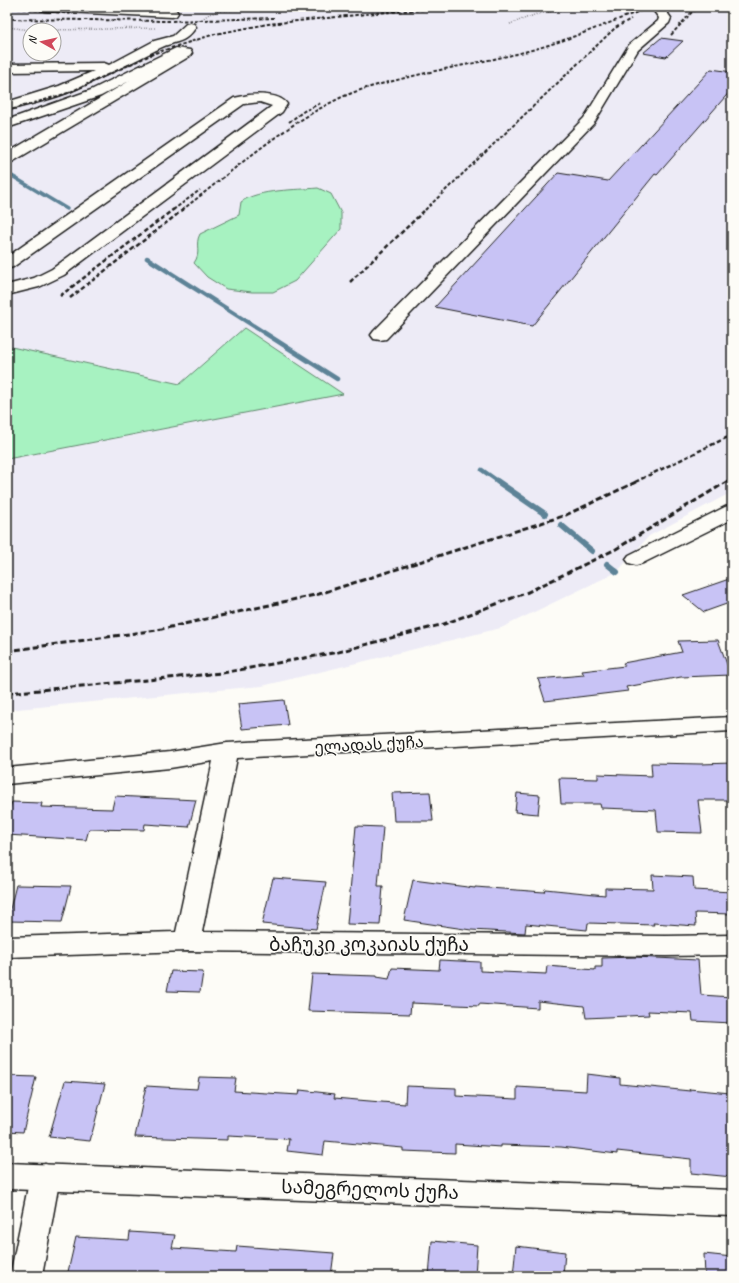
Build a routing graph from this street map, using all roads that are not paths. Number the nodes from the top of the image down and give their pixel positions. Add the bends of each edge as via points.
1 (44, 7) edge
2 (657, 7) edge
3 (134, 9) edge
4 (172, 12) dead end
5 (190, 27) dead end
6 (113, 52) dead end
7 (141, 54) junction
8 (114, 67) junction
9 (7, 68) edge
10 (7, 80) edge
11 (85, 80) junction
12 (54, 92) junction
13 (7, 93) edge
14 (7, 106) edge
15 (51, 110) junction
16 (71, 121) junction
17 (12, 122) edge
18 (45, 136) junction
19 (7, 144) edge
20 (20, 151) junction
21 (7, 159) edge
22 (7, 264) edge
23 (7, 290) edge
24 (380, 335) dead end
25 (732, 511) edge
26 (636, 559) dead end
27 (732, 724) edge
28 (228, 751) junction
29 (7, 776) edge
30 (187, 941) junction
31 (732, 945) edge
32 (7, 947) edge
33 (7, 1176) edge
34 (45, 1177) junction
35 (732, 1203) edge
36 (26, 1276) edge

1 - 3 street
2 - 24 street via 665,18 663,23 633,48 589,120
3 - 4 street
5 - 7 street via 178,39 158,44
6 - 7 street
7 - 8 street
8 - 9 street
8 - 11 street
10 - 11 street
11 - 12 street
12 - 13 street
12 - 14 street
15 - 16 street
15 - 16 street via 96,93 176,52 186,53
15 - 17 street
16 - 18 street
17 - 18 street
18 - 20 street
19 - 20 street
20 - 21 street
22 - 23 street via 239,101 260,98 280,104 277,109 48,279
25 - 26 street
27 - 28 street, ელადას ქუჩა
28 - 29 street, ელადას ქუჩა via 170,760
28 - 30 street
30 - 31 street, ბაჩუკი კოკაიას ქუჩა
30 - 32 street, ბაჩუკი კოკაიას ქუჩა
33 - 34 street, სამეგრელოს ქუჩა
34 - 35 street, სამეგრელოს ქუჩა
34 - 36 street

